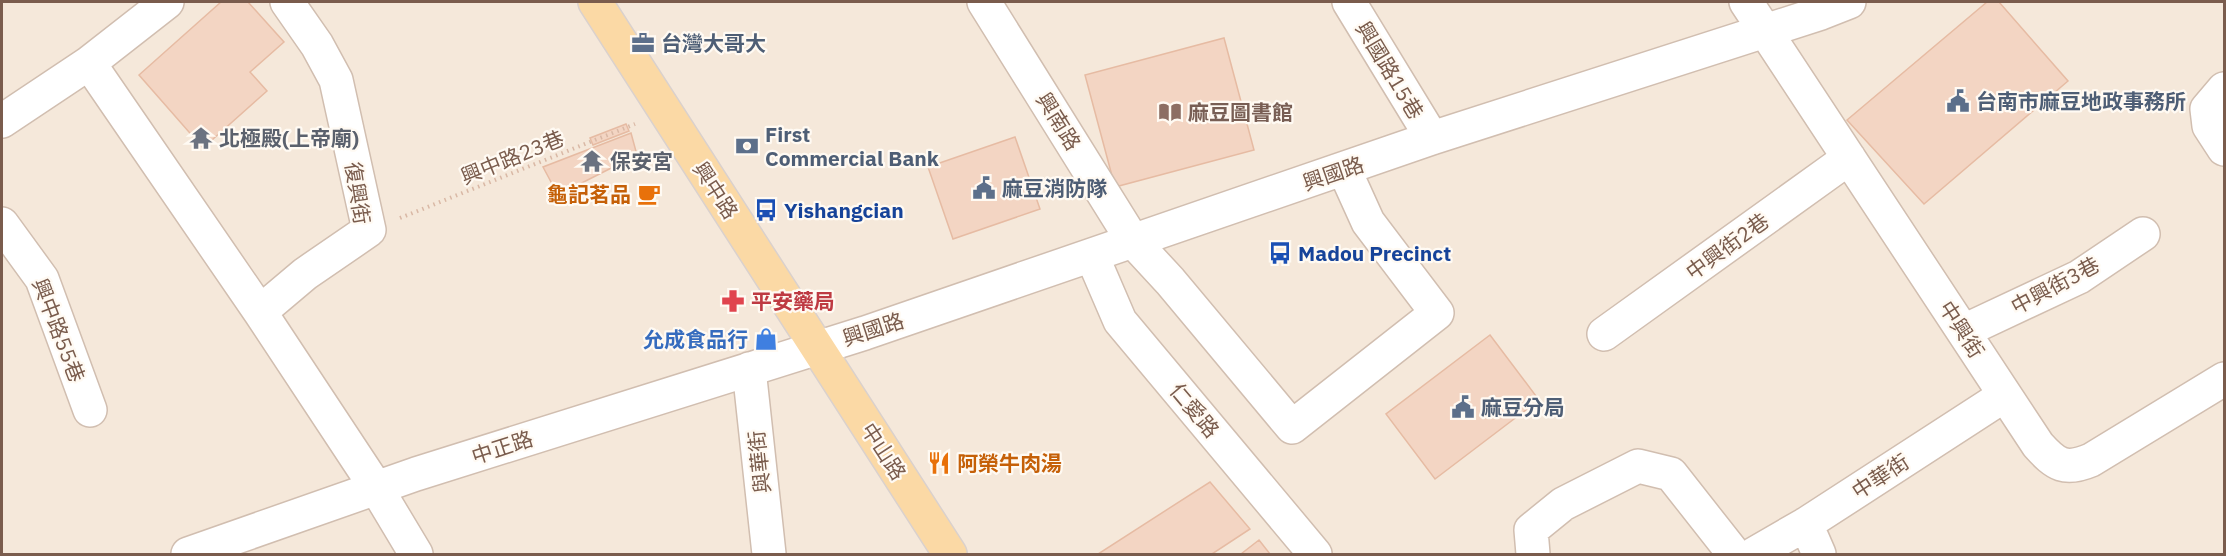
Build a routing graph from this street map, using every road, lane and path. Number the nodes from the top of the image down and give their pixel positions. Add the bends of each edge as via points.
1 (167, 2) edge
2 (287, 2) edge
3 (595, 2) edge
4 (984, 2) edge
5 (1349, 2) edge
6 (1746, 2) edge
7 (1849, 2) edge
8 (1765, 30) junction
9 (89, 63) junction
10 (2224, 89) edge
11 (666, 112) junction
12 (2, 121) edge
13 (1432, 138) junction
14 (2224, 149) edge
15 (1849, 158) junction
16 (1344, 169) junction
17 (2, 224) edge
18 (369, 230) junction
19 (2143, 234) dead end
20 (1133, 241) junction
21 (1092, 256) junction
22 (260, 312) junction
23 (1964, 331) junction
24 (1604, 334) dead end
25 (818, 348) junction
26 (749, 369) junction
27 (2224, 379) edge
28 (2005, 395) junction
29 (90, 410) dead end
30 (377, 489) junction
31 (1806, 524) junction
32 (188, 555) edge
33 (416, 555) edge
34 (769, 555) edge
35 (950, 555) edge
36 (1315, 555) edge
37 (1533, 555) edge
38 (1734, 555) edge
39 (1754, 555) edge
40 (1819, 555) edge

1 - 9 street
2 - 18 street, 復興街 via 336,80
3 - 11 main road, 興中路
4 - 20 street, 興南路
5 - 13 street, 興國路15巷
6 - 8 street, 中興街
7 - 8 street, 興國路
8 - 13 street, 興國路
8 - 15 street, 中興街
9 - 12 street
9 - 22 street
10 - 14 street via 2207,110 2209,126
11 - 18 path, 興中路23巷
11 - 25 main road, 興中路
13 - 16 street, 興國路
15 - 23 street, 中興街
15 - 24 street, 中興街2巷
16 - 20 street, 興國路
16 - 20 street, 興南路 via 1368,222 1437,313 1292,427
17 - 29 street, 興中路55巷 via 42,279
18 - 22 street, 復興街 via 305,274
19 - 23 street, 中興街3巷 via 2079,277
20 - 21 street, 興國路
21 - 25 street, 興國路
21 - 36 street, 仁愛路 via 1120,321
22 - 30 street
23 - 28 street, 中興街
25 - 26 street, 中正路
25 - 35 main road, 中山路
26 - 30 street, 中正路
26 - 34 street, 與華街
27 - 28 street, 中興街 via 2076,467 2050,459
28 - 31 street, 中華街
30 - 32 street, 中正路
30 - 33 street
31 - 39 street, 中華街
31 - 40 street
37 - 38 street via 1531,530 1563,504 1638,466 1671,474

